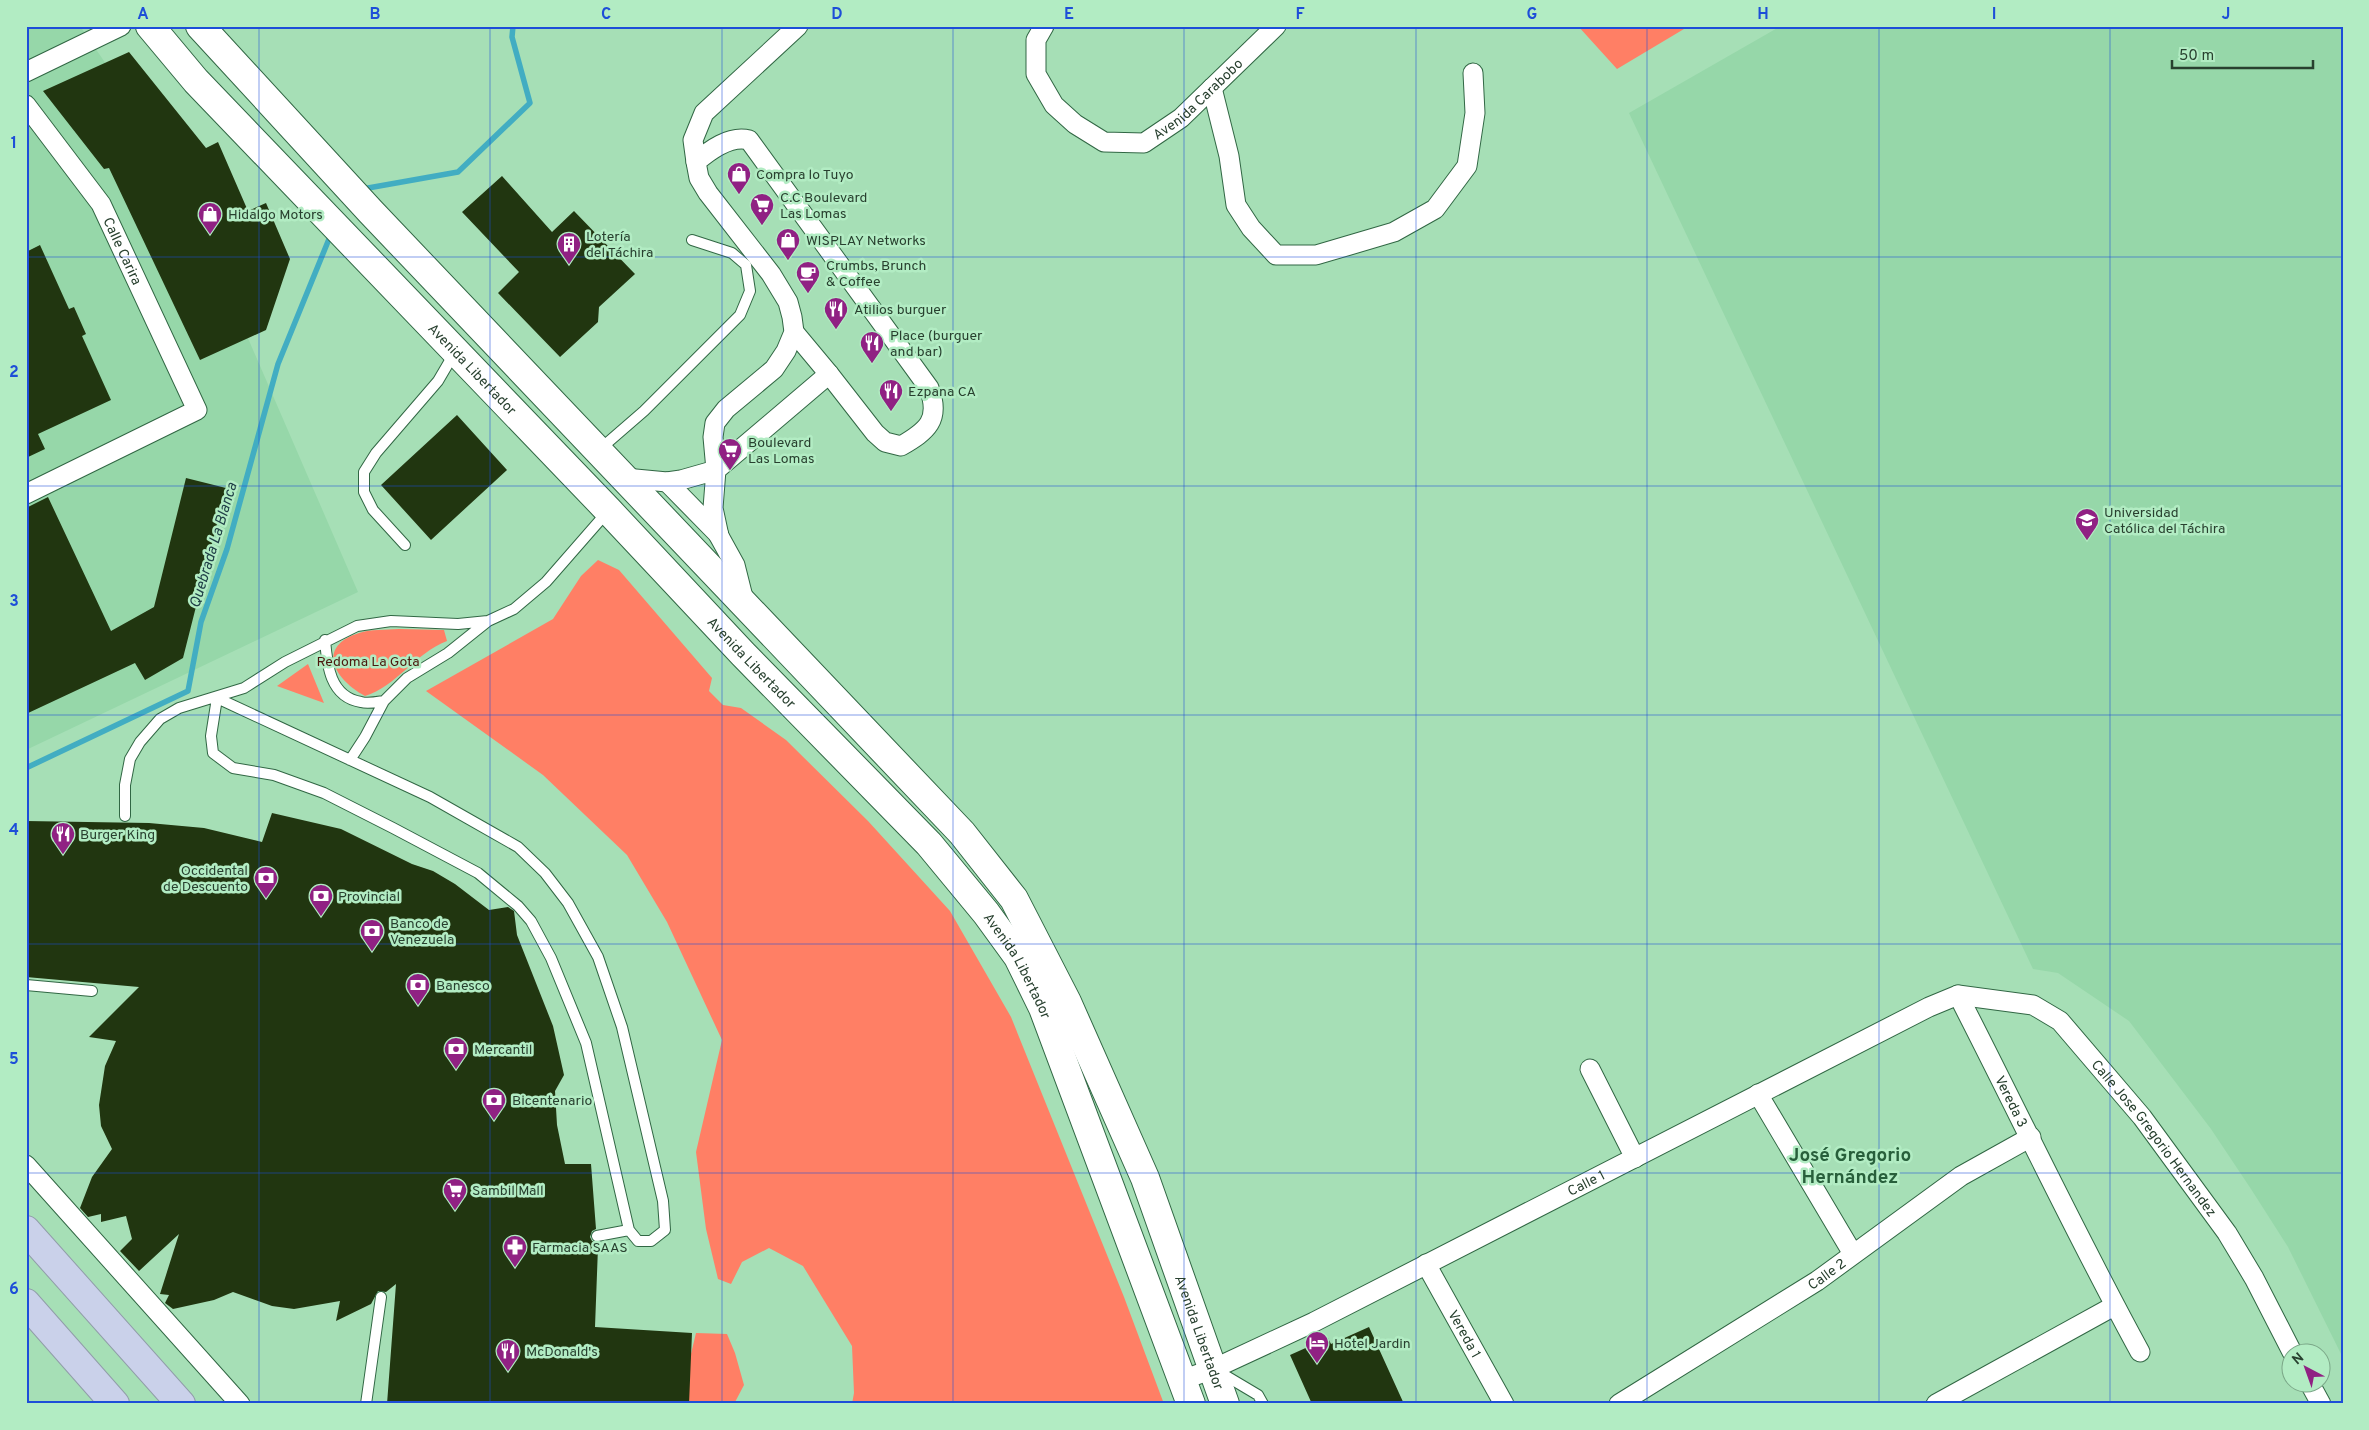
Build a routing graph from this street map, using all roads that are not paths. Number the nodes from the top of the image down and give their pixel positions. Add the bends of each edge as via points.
1 (122, 26) edge
2 (150, 26) edge
3 (200, 26) edge
4 (798, 26) edge
5 (1044, 26) edge
6 (1276, 26) edge
7 (26, 72) edge
8 (1473, 73) dead end
9 (1212, 88) junction
10 (26, 105) edge
11 (696, 162) junction
12 (692, 240) dead end
13 (794, 332) junction
14 (455, 352) junction
15 (829, 374) junction
16 (599, 450) junction
17 (716, 470) junction
18 (625, 478) junction
19 (667, 482) junction
20 (26, 494) edge
21 (608, 510) junction
22 (720, 536) junction
23 (404, 544) dead end
24 (745, 604) junction
25 (488, 621) junction
26 (325, 640) junction
27 (217, 698) junction
28 (384, 701) junction
29 (350, 760) junction
30 (125, 816) dead end
31 (26, 985) edge
32 (92, 991) dead end
33 (1958, 995) junction
34 (1590, 1069) dead end
35 (1758, 1094) junction
36 (2031, 1137) junction
37 (1635, 1158) junction
38 (26, 1165) edge
39 (26, 1230) edge
40 (629, 1230) junction
41 (597, 1236) dead end
42 (1852, 1254) junction
43 (1426, 1264) junction
44 (381, 1297) dead end
45 (26, 1304) edge
46 (2114, 1306) junction
47 (2287, 1342) edge
48 (2140, 1352) dead end
49 (1213, 1369) junction
50 (1187, 1392) edge
51 (2314, 1392) edge
52 (115, 1404) edge
53 (181, 1404) edge
54 (240, 1404) edge
55 (366, 1404) edge
56 (1225, 1404) edge
57 (1263, 1404) edge
58 (1504, 1404) edge
59 (1619, 1404) edge
60 (1936, 1404) edge
61 (2321, 1404) edge

1 - 7 street
2 - 14 main road, Avenida Libertador via 196,81
3 - 16 main road, Avenida Libertador via 371,212
4 - 11 street via 704,113 693,140
5 - 9 street, Avenida Carabobo via 1036,40 1036,74 1054,105 1075,124 1104,142 1144,143 1181,118
6 - 9 street, Avenida Carabobo
8 - 9 street via 1475,114 1467,166 1435,209 1394,232 1316,255 1276,255 1251,228 1236,204
10 - 20 street, Calle Carira via 101,204 197,410
11 - 13 street via 699,178 708,193 771,274 788,302
11 - 15 street via 722,144 744,138 750,140 928,388 934,400 934,413 928,427 901,446 885,442
12 - 16 lane via 732,253 746,265 750,291 740,315 644,411
13 - 15 street
13 - 17 street via 774,369 726,409 715,423 712,437
14 - 21 main road, Avenida Libertador
14 - 23 lane via 438,381 376,453 364,472 364,492 373,510
15 - 17 street
16 - 18 main road, Avenida Libertador
17 - 19 street
17 - 22 street via 713,508
18 - 19 street
18 - 24 main road, Avenida Libertador
19 - 22 street
21 - 25 lane via 546,582 514,609
21 - 50 main road, Avenida Libertador via 929,844 1018,956 1042,1008
22 - 24 street via 735,565
24 - 49 main road, Avenida Libertador via 962,833 1014,900 1067,1002 1145,1178
25 - 26 lane via 458,624 391,621 357,626
25 - 28 lane via 448,653 407,678
26 - 27 lane via 244,688
26 - 28 lane via 327,668 341,691 362,703
27 - 29 lane
27 - 30 lane via 179,708 160,720 140,742 126,776
27 - 40 lane via 211,736 213,753 233,768 274,775 324,794 449,856 478,872 531,921 551,958 586,1043
28 - 29 lane
29 - 40 lane via 430,798 518,847 545,873 568,903 598,957 622,1027 663,1200 664,1230 651,1241 638,1241
31 - 32 lane
33 - 35 street, Calle 1
33 - 36 street, Vereda 3
33 - 47 street, Calle Jose Gregorio Hernandez via 2033,1005 2060,1021 2142,1117 2227,1233
34 - 37 street
35 - 37 street, Calle 1
35 - 42 street
36 - 42 street, Calle 2 via 1961,1176
36 - 46 street, Vereda 3
37 - 43 street, Calle 1
38 - 54 street
39 - 53 highway
40 - 41 lane
42 - 59 street, Calle 2 via 1817,1281
43 - 49 street, Calle 1 via 1314,1322
43 - 58 street, Vereda 1
44 - 55 lane
45 - 52 highway
46 - 48 street, Vereda 3
46 - 60 street
49 - 50 street, Calle 1
49 - 56 main road, Avenida Libertador
49 - 57 lane via 1258,1395
51 - 61 street

